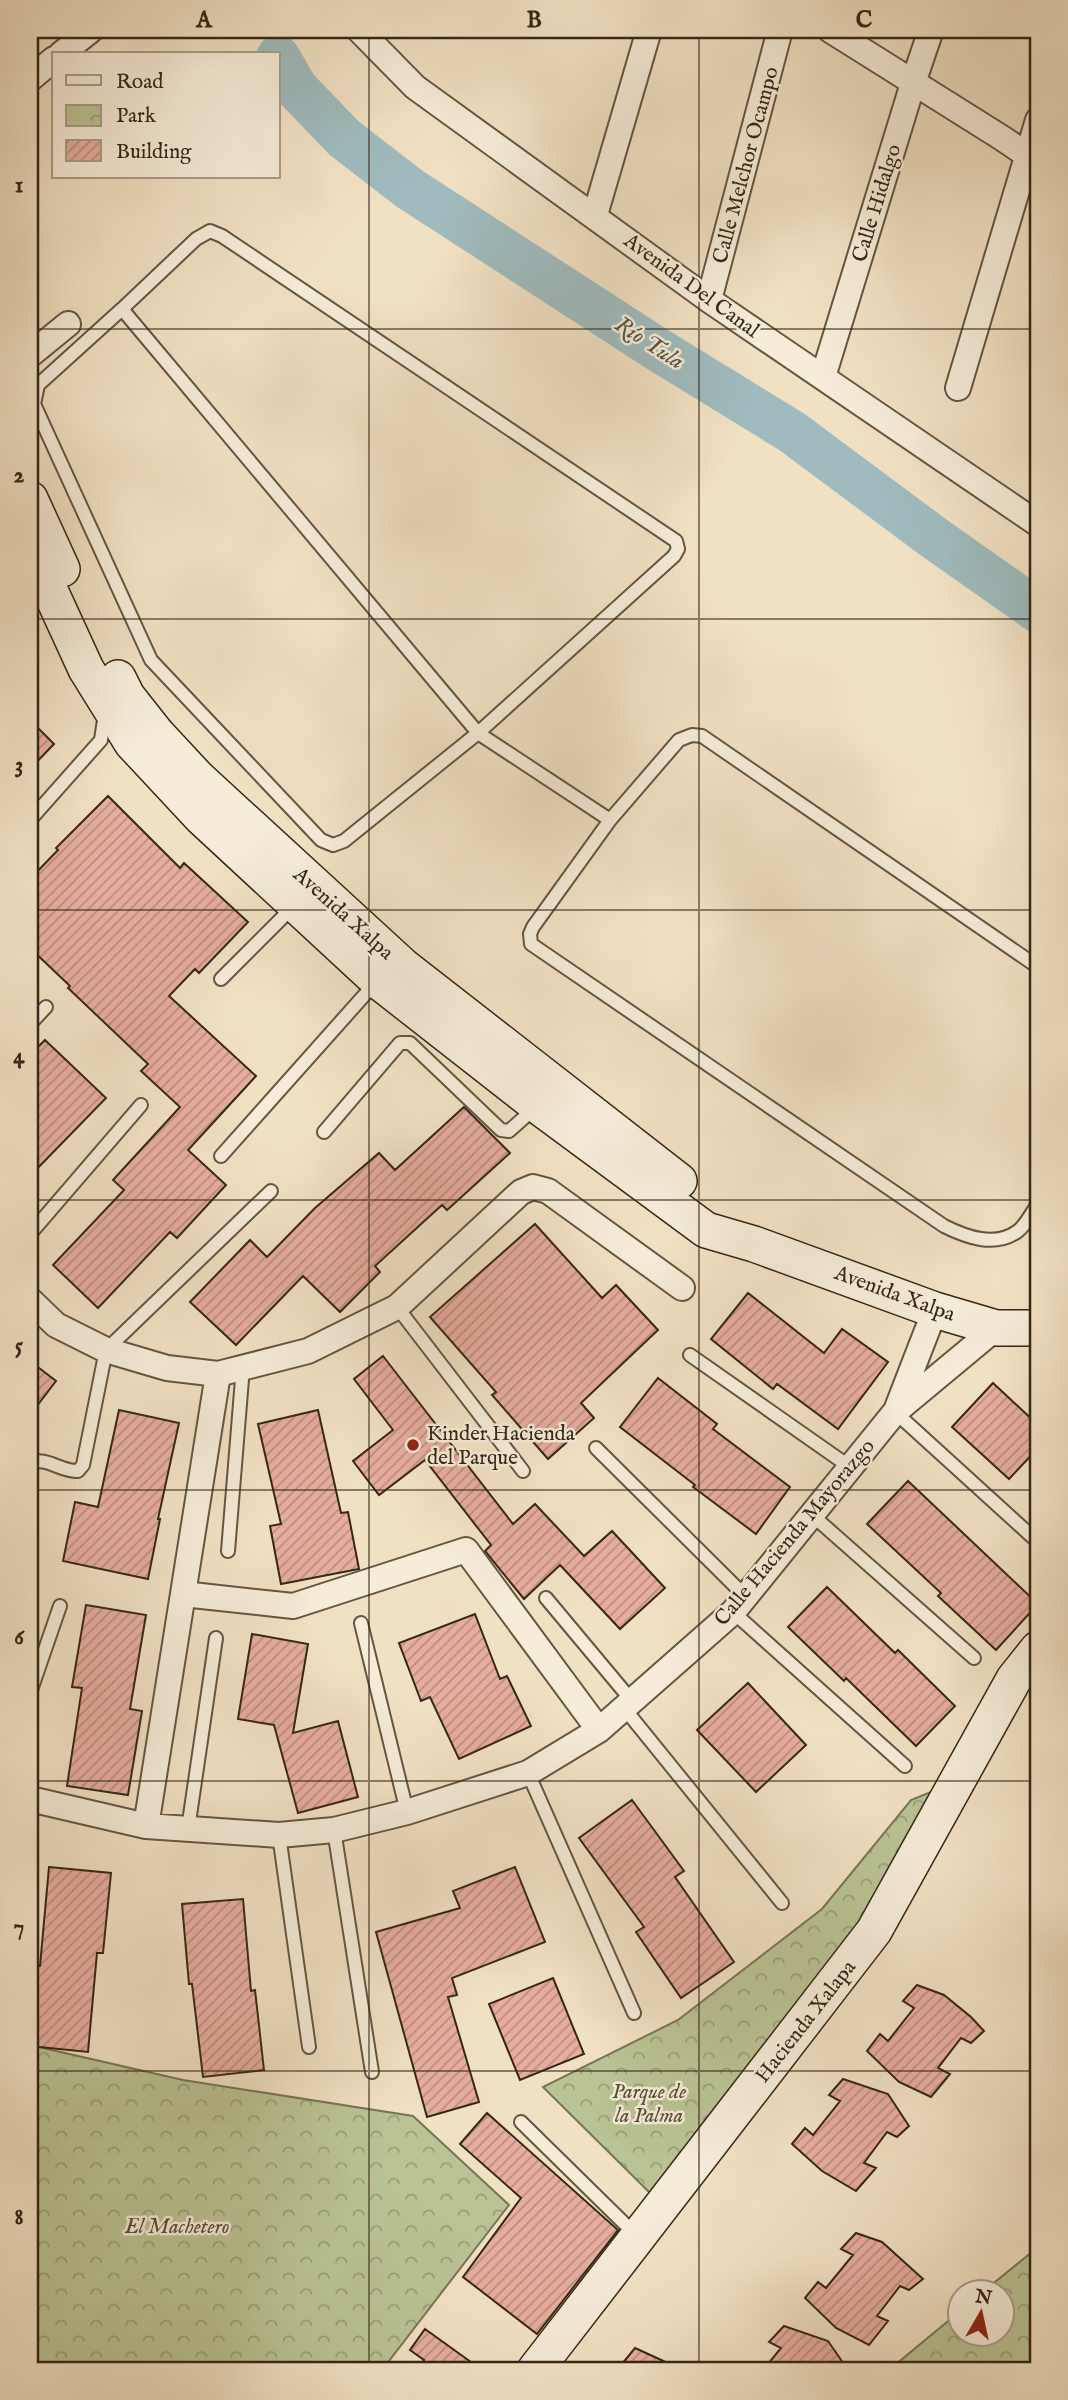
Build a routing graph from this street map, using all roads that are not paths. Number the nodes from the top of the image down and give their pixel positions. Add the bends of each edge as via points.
1 (90, 30) edge
2 (359, 30) edge
3 (649, 30) edge
4 (780, 30) edge
5 (830, 30) edge
6 (931, 30) edge
7 (63, 52) edge
8 (52, 62) edge
9 (30, 79) edge
10 (914, 80) junction
11 (1038, 120) edge
12 (1033, 162) edge
13 (595, 215) junction
14 (709, 300) junction
15 (122, 309) junction
16 (68, 324) dead end
17 (30, 355) edge
18 (823, 377) junction
19 (958, 388) dead end
20 (30, 499) edge
21 (1038, 524) edge
22 (30, 547) edge
23 (117, 700) junction
24 (478, 733) junction
25 (30, 820) edge
26 (610, 820) junction
27 (304, 896) junction
28 (1038, 967) edge
29 (386, 970) junction
30 (221, 979) dead end
31 (46, 1007) dead end
32 (30, 1024) edge
33 (546, 1096) junction
34 (141, 1105) dead end
35 (324, 1132) dead end
36 (222, 1156) dead end
37 (271, 1191) dead end
38 (1038, 1204) edge
39 (30, 1234) edge
40 (682, 1288) dead end
41 (30, 1300) edge
42 (397, 1307) junction
43 (935, 1310) junction
44 (996, 1328) junction
45 (1038, 1328) edge
46 (106, 1350) junction
47 (690, 1356) dead end
48 (243, 1367) junction
49 (218, 1374) junction
50 (895, 1412) junction
51 (596, 1448) dead end
52 (30, 1463) edge
53 (850, 1468) junction
54 (523, 1471) dead end
55 (812, 1515) junction
56 (1038, 1542) edge
57 (228, 1551) dead end
58 (183, 1594) junction
59 (546, 1598) dead end
60 (739, 1604) junction
61 (61, 1606) dead end
62 (361, 1623) dead end
63 (216, 1639) dead end
64 (1038, 1649) edge
65 (974, 1658) dead end
66 (30, 1693) edge
67 (628, 1704) junction
68 (599, 1730) junction
69 (905, 1766) dead end
70 (528, 1773) junction
71 (31, 1807) edge
72 (407, 1812) junction
73 (146, 1826) junction
74 (188, 1829) junction
75 (334, 1830) junction
76 (279, 1835) junction
77 (782, 1903) dead end
78 (634, 2013) dead end
79 (309, 2047) dead end
80 (372, 2072) dead end
81 (521, 2122) dead end
82 (638, 2237) junction
83 (535, 2370) edge

1 - 7 street
2 - 13 street, Avenida Del Canal via 415,87
3 - 13 street
4 - 14 street, Calle Melchor Ocampo
5 - 10 street
6 - 10 street, Calle Hidalgo
8 - 9 street
10 - 12 street
10 - 18 street, Calle Hidalgo
11 - 12 street
12 - 19 street
13 - 14 street, Avenida Del Canal
14 - 18 street, Avenida Del Canal
15 - 24 lane
15 - 24 lane via 38,385 34,404 151,660 321,840 333,845 344,841
15 - 24 lane via 196,239 209,231 222,236 676,541 674,556
16 - 17 street
18 - 21 street, Avenida Del Canal
20 - 23 main road, Avenida Xalpa
22 - 23 main road, Avenida Xalpa via 86,669
23 - 25 lane via 101,740
23 - 27 main road, Avenida Xalpa via 132,743 202,818
24 - 26 lane
26 - 28 lane via 679,740 702,736
26 - 38 lane via 533,927 531,944 944,1226 985,1240 1006,1238 1020,1230
27 - 29 main road, Avenida Xalpa
27 - 30 lane
29 - 33 main road, Avenida Xalpa
29 - 36 lane
31 - 32 lane
33 - 35 lane via 509,1131 501,1130 404,1042
33 - 43 main road, Avenida Xalpa via 706,1230
34 - 39 lane
37 - 46 lane
40 - 42 street via 548,1191 533,1187 521,1192
41 - 46 street via 56,1325
42 - 48 street via 308,1351
42 - 54 lane
43 - 44 main road, Avenida Xalpa
43 - 50 street, Calle Hacienda Mayorazgo
44 - 45 main road, Avenida Xalpa
44 - 50 street, Calle Hacienda Mayorazgo
46 - 49 street via 167,1368
46 - 52 lane via 83,1465 70,1471 40,1460
47 - 53 lane
48 - 49 street
48 - 57 lane
49 - 58 street
50 - 53 street, Calle Hacienda Mayorazgo
50 - 56 lane
51 - 60 lane
53 - 55 street, Calle Hacienda Mayorazgo
55 - 60 street, Calle Hacienda Mayorazgo
55 - 65 lane
58 - 68 street via 293,1606 466,1550
58 - 73 street
59 - 67 lane
60 - 67 street, Calle Hacienda Mayorazgo
60 - 69 lane
61 - 66 lane
62 - 72 lane
63 - 74 lane
64 - 82 main road, Hacienda Xalapa via 1014,1679 874,1931
67 - 68 street, Calle Hacienda Mayorazgo
67 - 77 lane
68 - 70 street, Calle Hacienda Mayorazgo
70 - 72 street, Calle Hacienda Mayorazgo
70 - 78 lane
71 - 73 street, Calle Hacienda Mayorazgo
72 - 75 street, Calle Hacienda Mayorazgo
73 - 74 street, Calle Hacienda Mayorazgo
74 - 76 street, Calle Hacienda Mayorazgo
75 - 76 street, Calle Hacienda Mayorazgo
75 - 80 lane
76 - 79 lane
81 - 82 lane
82 - 83 main road, Hacienda Xalapa

